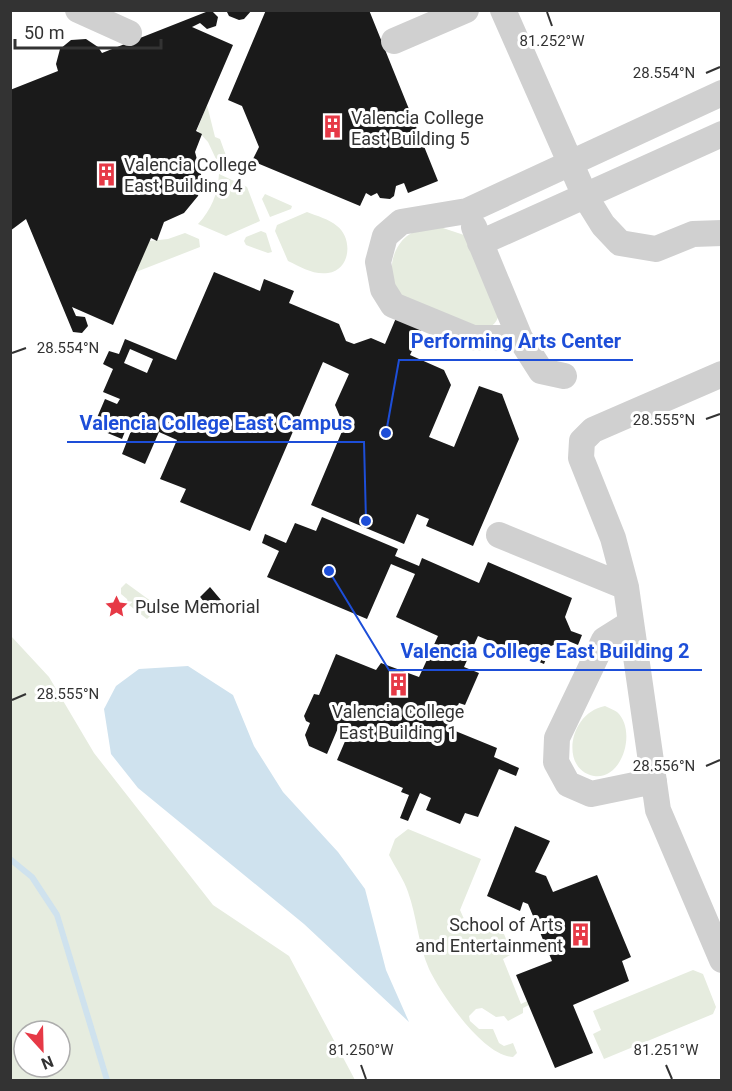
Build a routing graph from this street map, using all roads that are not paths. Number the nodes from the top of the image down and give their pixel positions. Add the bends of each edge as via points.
1 (78, 10) edge
2 (466, 10) edge
3 (503, 10) edge
4 (129, 33) dead end
5 (394, 41) dead end
6 (722, 93) edge
7 (722, 134) edge
8 (570, 163) junction
9 (585, 196) junction
10 (467, 211) junction
11 (722, 233) edge
12 (480, 243) junction
13 (520, 338) junction
14 (722, 374) edge
15 (564, 376) dead end
16 (499, 535) dead end
17 (626, 587) junction
18 (631, 623) junction
19 (654, 781) junction
20 (722, 960) edge

1 - 4 lane
2 - 5 lane
3 - 8 lane
6 - 8 lane
7 - 9 lane
8 - 9 lane
8 - 10 lane
9 - 11 lane via 620,243 656,249 693,234
9 - 12 lane
10 - 12 lane
10 - 13 lane via 401,222 385,236 378,262 383,289 393,306 473,338
12 - 13 lane
13 - 15 lane via 541,371
14 - 17 lane via 593,429 582,441 581,458 613,538
16 - 17 lane
17 - 18 lane
18 - 19 lane
18 - 19 lane via 604,640 557,738 556,762 568,784 591,794
19 - 20 lane via 658,810

